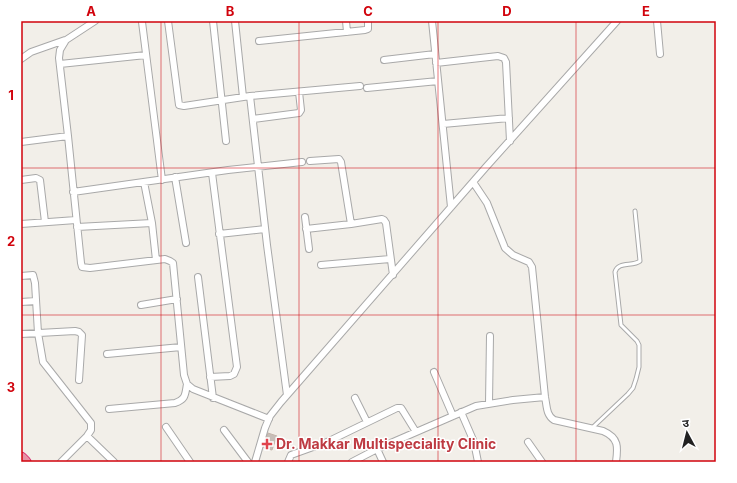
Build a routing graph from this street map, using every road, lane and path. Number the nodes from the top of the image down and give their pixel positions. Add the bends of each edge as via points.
1 (94, 21) edge
2 (168, 21) edge
3 (213, 21) edge
4 (235, 21) edge
5 (346, 21) edge
6 (368, 21) edge
7 (432, 21) edge
8 (617, 21) edge
9 (657, 21) edge
10 (142, 22) dead end
11 (347, 32) junction
12 (66, 40) junction
13 (258, 41) dead end
14 (435, 54) junction
15 (660, 54) dead end
16 (146, 55) junction
17 (21, 60) edge
18 (384, 60) dead end
19 (436, 63) junction
20 (60, 64) junction
21 (438, 81) junction
22 (299, 92) junction
23 (250, 96) junction
24 (243, 97) junction
25 (221, 100) junction
26 (509, 118) junction
27 (253, 119) junction
28 (443, 124) junction
29 (68, 136) junction
30 (226, 141) dead end
31 (510, 141) junction
32 (21, 142) edge
33 (310, 161) dead end
34 (302, 162) dead end
35 (259, 167) junction
36 (212, 173) junction
37 (175, 177) junction
38 (21, 180) edge
39 (162, 180) junction
40 (144, 182) junction
41 (474, 182) junction
42 (73, 192) junction
43 (452, 207) junction
44 (635, 211) dead end
45 (305, 217) dead end
46 (76, 220) junction
47 (45, 222) junction
48 (152, 223) junction
49 (21, 224) edge
50 (351, 224) junction
51 (77, 227) junction
52 (265, 229) junction
53 (306, 229) junction
54 (219, 234) junction
55 (186, 243) dead end
56 (309, 249) dead end
57 (390, 259) junction
58 (156, 260) junction
59 (321, 265) dead end
60 (393, 275) junction
61 (21, 276) edge
62 (198, 277) dead end
63 (177, 299) junction
64 (36, 301) junction
65 (21, 302) edge
66 (141, 305) dead end
67 (38, 333) junction
68 (21, 334) edge
69 (490, 336) dead end
70 (181, 347) junction
71 (107, 354) dead end
72 (434, 372) dead end
73 (210, 377) junction
74 (79, 380) dead end
75 (187, 384) junction
76 (287, 395) junction
77 (545, 397) junction
78 (213, 398) junction
79 (355, 398) dead end
80 (489, 403) junction
81 (109, 410) dead end
82 (461, 412) junction
83 (453, 416) junction
84 (269, 419) junction
85 (367, 422) junction
86 (166, 427) dead end
87 (592, 428) junction
88 (224, 430) dead end
89 (416, 432) junction
90 (87, 436) junction
91 (528, 442) dead end
92 (377, 449) junction
93 (21, 458) edge
94 (25, 462) edge
95 (61, 462) edge
96 (114, 462) edge
97 (190, 462) edge
98 (248, 462) edge
99 (255, 462) edge
100 (288, 462) edge
101 (352, 462) edge
102 (383, 462) edge
103 (478, 462) edge
104 (542, 462) edge
105 (616, 462) edge

1 - 12 street
2 - 25 street via 179,105
3 - 25 street
4 - 24 street
5 - 11 street
6 - 11 street via 368,29
7 - 14 street
8 - 31 street
9 - 15 street
10 - 16 street
11 - 13 street
12 - 17 street via 32,52
12 - 20 street via 60,50
14 - 18 street
14 - 19 street
16 - 20 street
16 - 39 street
19 - 21 street
19 - 26 street via 502,56 506,62
20 - 29 street
21 - 22 street
21 - 28 street
22 - 23 street
22 - 27 street via 299,113
23 - 24 street
23 - 27 street
24 - 25 street
25 - 30 street
26 - 28 street
26 - 31 street
27 - 35 street
28 - 43 street
29 - 32 street
29 - 42 street
31 - 41 street
33 - 50 street via 339,159 341,162
34 - 35 street
35 - 36 street
35 - 52 street
36 - 37 street
36 - 54 street
37 - 39 street
37 - 55 street
38 - 47 street via 40,180
39 - 40 street
40 - 42 street
40 - 48 street
41 - 43 street
41 - 77 street via 488,203 506,248 513,255 529,262 532,267
42 - 46 street
43 - 60 street
44 - 87 lane via 640,261 619,266 615,272 621,325 639,345 638,373 628,394
45 - 53 street
46 - 47 street
46 - 51 street
47 - 49 street
48 - 51 street
48 - 58 street
50 - 53 street
50 - 57 street via 384,220
51 - 58 street via 82,266 90,268
52 - 54 street
52 - 76 street
53 - 56 street
54 - 73 street via 236,367 234,374 230,376
57 - 59 street
57 - 60 street
58 - 63 street via 165,259 173,263
60 - 76 street
61 - 64 street via 33,275
62 - 73 street
63 - 66 street
63 - 70 street
64 - 65 street
64 - 67 street
67 - 68 street
67 - 74 street via 75,331 82,335
67 - 90 street via 43,362 91,423 91,430
69 - 80 street
70 - 71 street
70 - 75 street
72 - 83 street
73 - 78 street
75 - 78 street via 193,390
75 - 81 street via 181,401
76 - 84 street
77 - 80 street
77 - 87 street via 550,418
78 - 84 street
79 - 85 street
80 - 82 street
82 - 83 street
82 - 103 street via 474,442
83 - 89 street
84 - 99 street
85 - 89 street via 401,408
85 - 100 street via 291,456
86 - 97 street
87 - 105 street via 610,434 616,440
88 - 98 street
89 - 92 street
90 - 95 street
90 - 96 street
91 - 104 street
92 - 101 street
92 - 102 street
93 - 94 highway

